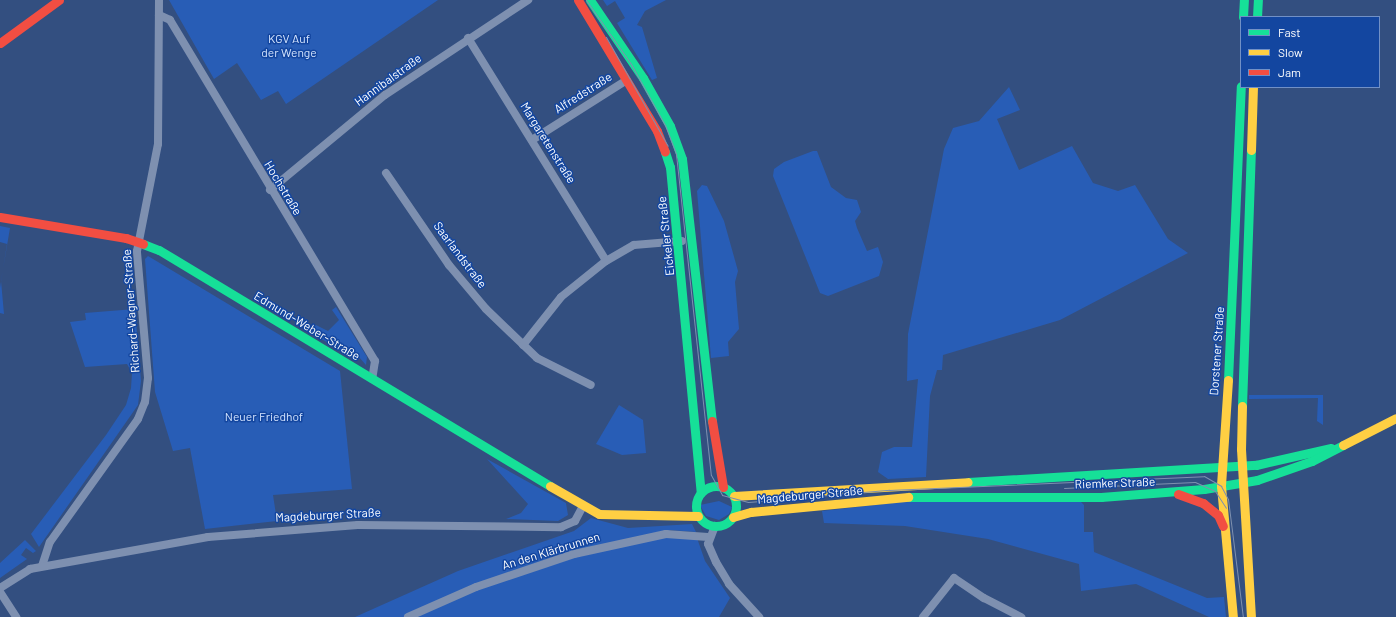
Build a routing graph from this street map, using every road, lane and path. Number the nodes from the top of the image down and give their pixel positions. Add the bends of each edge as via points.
1 (59, 0) edge
2 (160, 0) edge
3 (528, 0) edge
4 (578, 0) edge
5 (590, 0) edge
6 (1244, 0) edge
7 (1258, 0) edge
8 (159, 15) junction
9 (1243, 16) edge
10 (1257, 16) edge
11 (468, 38) junction
12 (0, 43) edge
13 (627, 80) junction
14 (1241, 88) edge
15 (1253, 88) edge
16 (532, 140) junction
17 (386, 172) dead end
18 (270, 190) junction
19 (0, 217) edge
20 (691, 240) junction
21 (138, 241) junction
22 (678, 241) junction
23 (606, 261) junction
24 (523, 345) junction
25 (372, 379) junction
26 (591, 386) dead end
27 (1396, 414) edge
28 (1396, 418) edge
29 (1383, 424) junction
30 (1332, 448) junction
31 (1222, 466) junction
32 (1242, 466) junction
33 (1242, 482) junction
34 (888, 486) joint
35 (1221, 486) junction
36 (723, 487) junction
37 (1171, 492) junction
38 (701, 493) junction
39 (734, 496) junction
40 (890, 500) joint
41 (696, 502) junction
42 (583, 506) junction
43 (653, 514) junction
44 (698, 516) junction
45 (733, 517) junction
46 (714, 526) junction
47 (1223, 526) junction
48 (708, 537) junction
49 (42, 566) junction
50 (0, 588) edge
51 (0, 592) edge
52 (16, 617) edge
53 (408, 617) edge
54 (759, 617) edge
55 (923, 617) edge
56 (1021, 617) edge
57 (1233, 617) edge
58 (1251, 617) edge

1 - 12 main road
2 - 8 street, Richard-Wagner-Straße
3 - 11 street, Hannibalstraße
4 - 13 main road, Eickeler Straße
5 - 20 main road, Eickeler Straße via 623,45 674,135 686,176
6 - 9 main road
7 - 10 main road
8 - 18 street, Hochstraße via 170,20
8 - 21 street, Richard-Wagner-Straße via 158,144
11 - 16 street, Margaretenstraße
11 - 18 street, Hannibalstraße via 385,95
13 - 16 street, Alfredstraße
13 - 22 main road, Eickeler Straße via 667,154
14 - 31 main road, Dorstener Straße via 1232,325
15 - 32 main road, Dorstener Straße
16 - 23 street, Margaretenstraße
17 - 24 street, Saarlandstraße via 462,281
18 - 25 street, Hochstraße via 375,361
19 - 21 main road, Edmund-Weber-Straße
20 - 22 street
20 - 36 main road, Eickeler Straße via 704,378
21 - 25 main road, Edmund-Weber-Straße
21 - 49 street, Richard-Wagner-Straße via 148,378 145,402 138,419 50,542
22 - 23 street via 634,245
22 - 38 main road, Eickeler Straße
23 - 24 street via 561,297
24 - 26 street, Saarlandstraße via 544,362
25 - 42 main road, Edmund-Weber-Straße
27 - 29 main road, Riemker Straße
28 - 29 main road, Riemker Straße
29 - 30 main road, Riemker Straße
30 - 32 main road, Riemker Straße
30 - 33 main road, Riemker Straße via 1312,461
31 - 32 main road, Riemker Straße
31 - 34 main road, Riemker Straße
31 - 35 main road, Dorstener Straße
32 - 33 main road, Dorstener Straße
33 - 35 main road, Riemker Straße
33 - 58 main road, Dorstener Straße
34 - 39 main road, Magdeburger Straße
35 - 37 main road, Riemker Straße
35 - 47 main road, Dorstener Straße
36 - 38 main road via 710,486
36 - 39 main road
37 - 40 main road, Riemker Straße via 1086,497 946,494
37 - 47 main road via 1203,504 1218,515
38 - 41 main road
39 - 45 main road via 736,506
40 - 45 main road, Magdeburger Straße via 751,512
41 - 43 main road
41 - 44 main road
42 - 43 main road via 614,517
42 - 49 street, Magdeburger Straße via 575,521 562,527 358,524 289,528 208,537
43 - 44 main road
44 - 46 main road
45 - 46 main road via 725,524
46 - 48 street
47 - 57 main road, Dorstener Straße
48 - 53 street, An den Klärbrunnen via 666,534 574,554 476,587
48 - 54 street via 723,575
49 - 50 street, Magdeburger Straße via 22,573
51 - 52 street
55 - 56 street via 954,578 984,598

